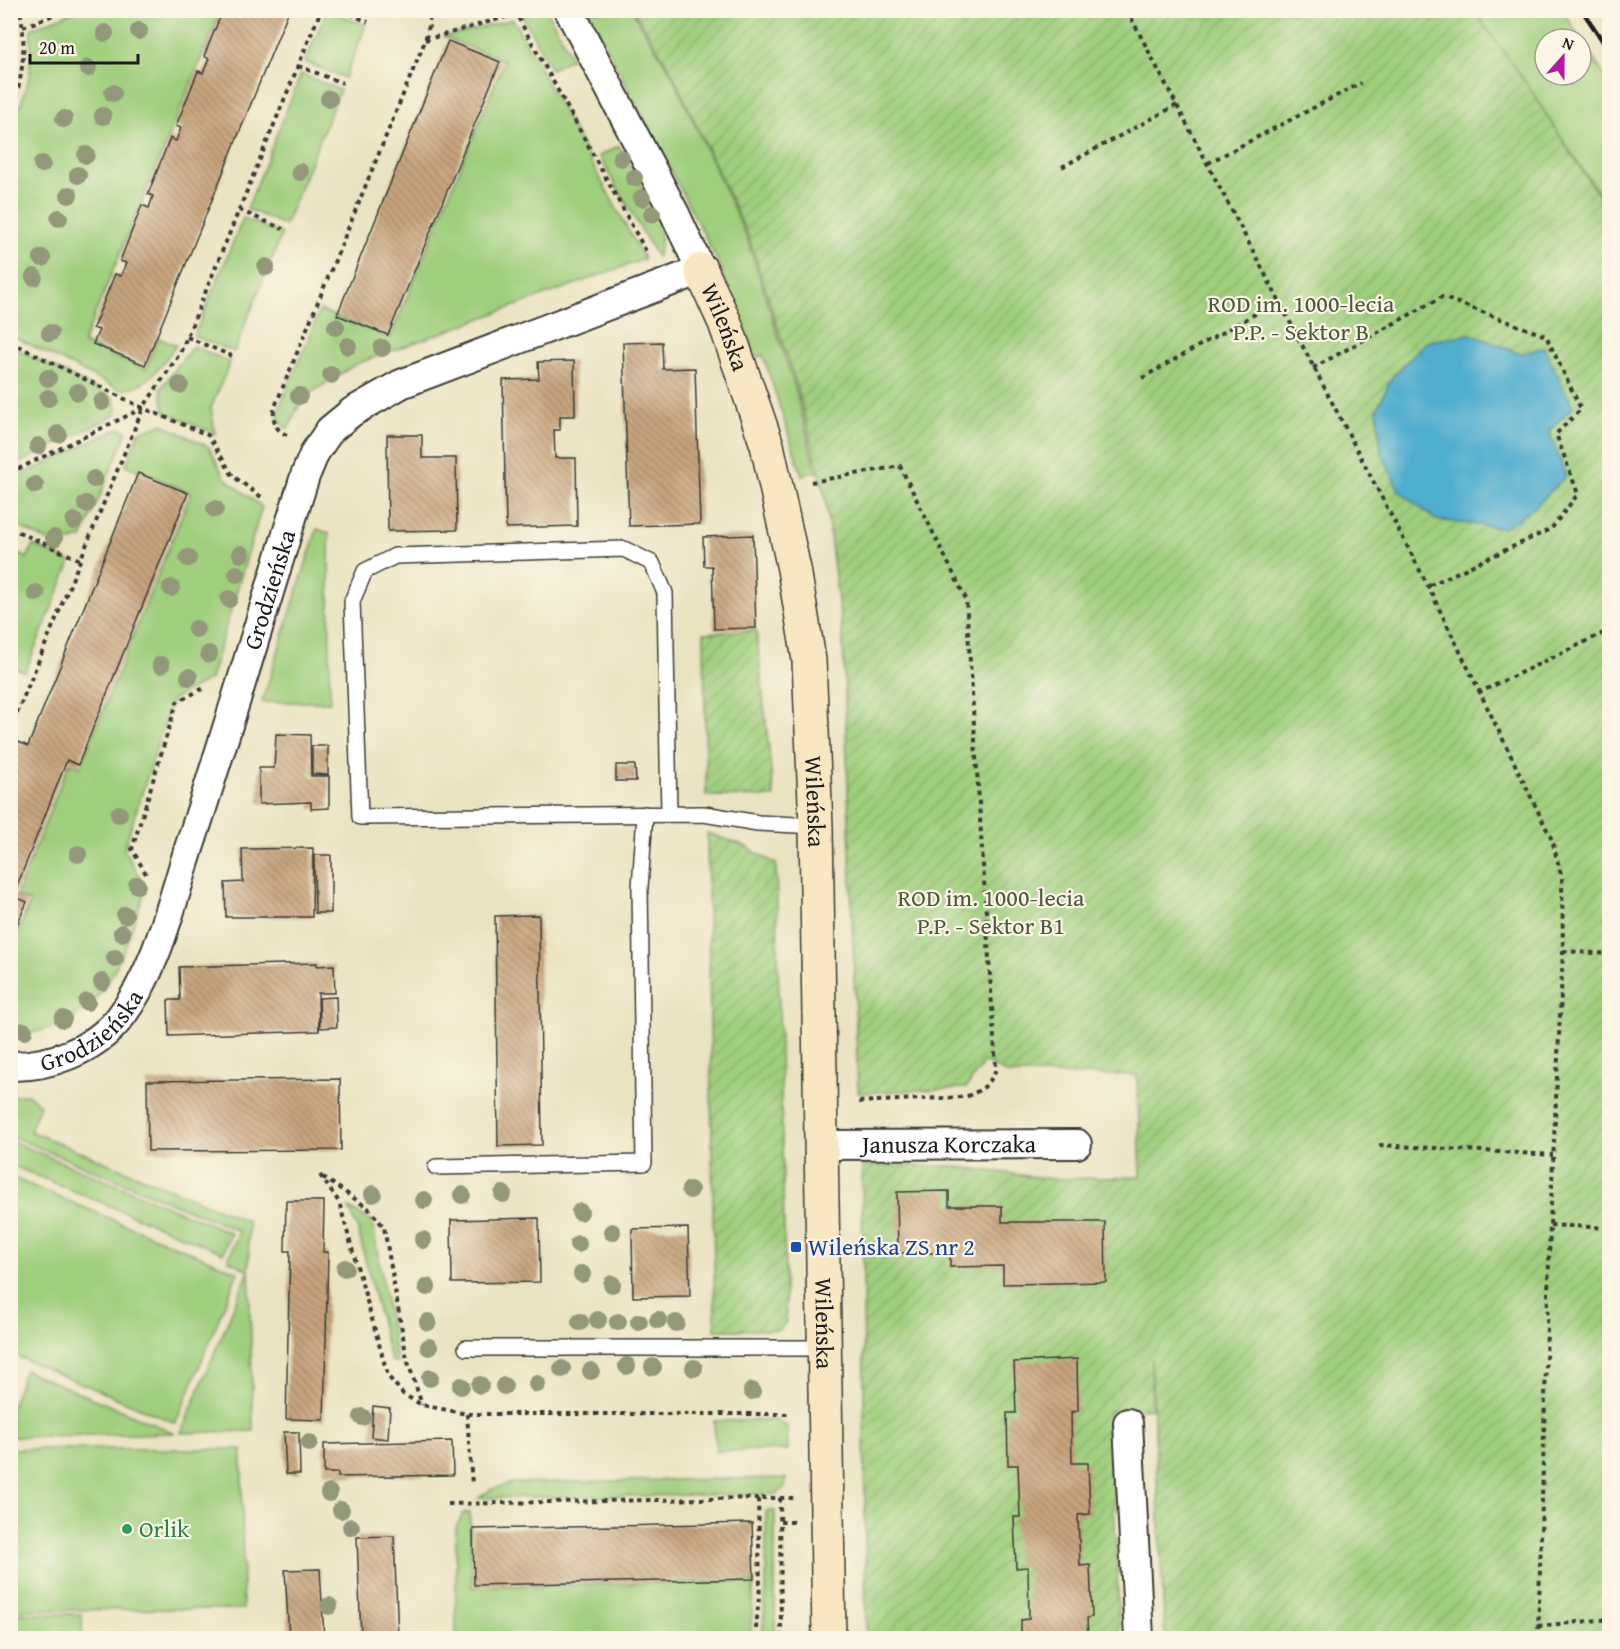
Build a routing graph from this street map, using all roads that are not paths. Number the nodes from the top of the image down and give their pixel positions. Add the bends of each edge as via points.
1 (569, 10) edge
2 (701, 270) junction
3 (645, 814) junction
4 (669, 814) junction
5 (816, 826) junction
6 (10, 1066) edge
7 (1077, 1144) dead end
8 (821, 1145) junction
9 (436, 1167) dead end
10 (466, 1348) dead end
11 (825, 1348) junction
12 (1128, 1423) dead end
13 (829, 1638) edge
14 (1139, 1638) edge

1 - 2 street, Wileńska
2 - 5 street, Wileńska via 732,344 777,487 809,660
2 - 6 street, Grodzieńska via 401,384 352,412 330,430 305,476 146,977 118,1021 95,1041 51,1062
3 - 4 lane
3 - 4 lane via 360,817 352,601 365,571 395,556 624,549 652,563 665,593
3 - 9 lane via 640,888 644,1163
4 - 5 lane
5 - 8 street, Wileńska
7 - 8 street, Janusza Korczaka
8 - 11 street, Wileńska
10 - 11 lane
11 - 13 street, Wileńska
12 - 14 street

